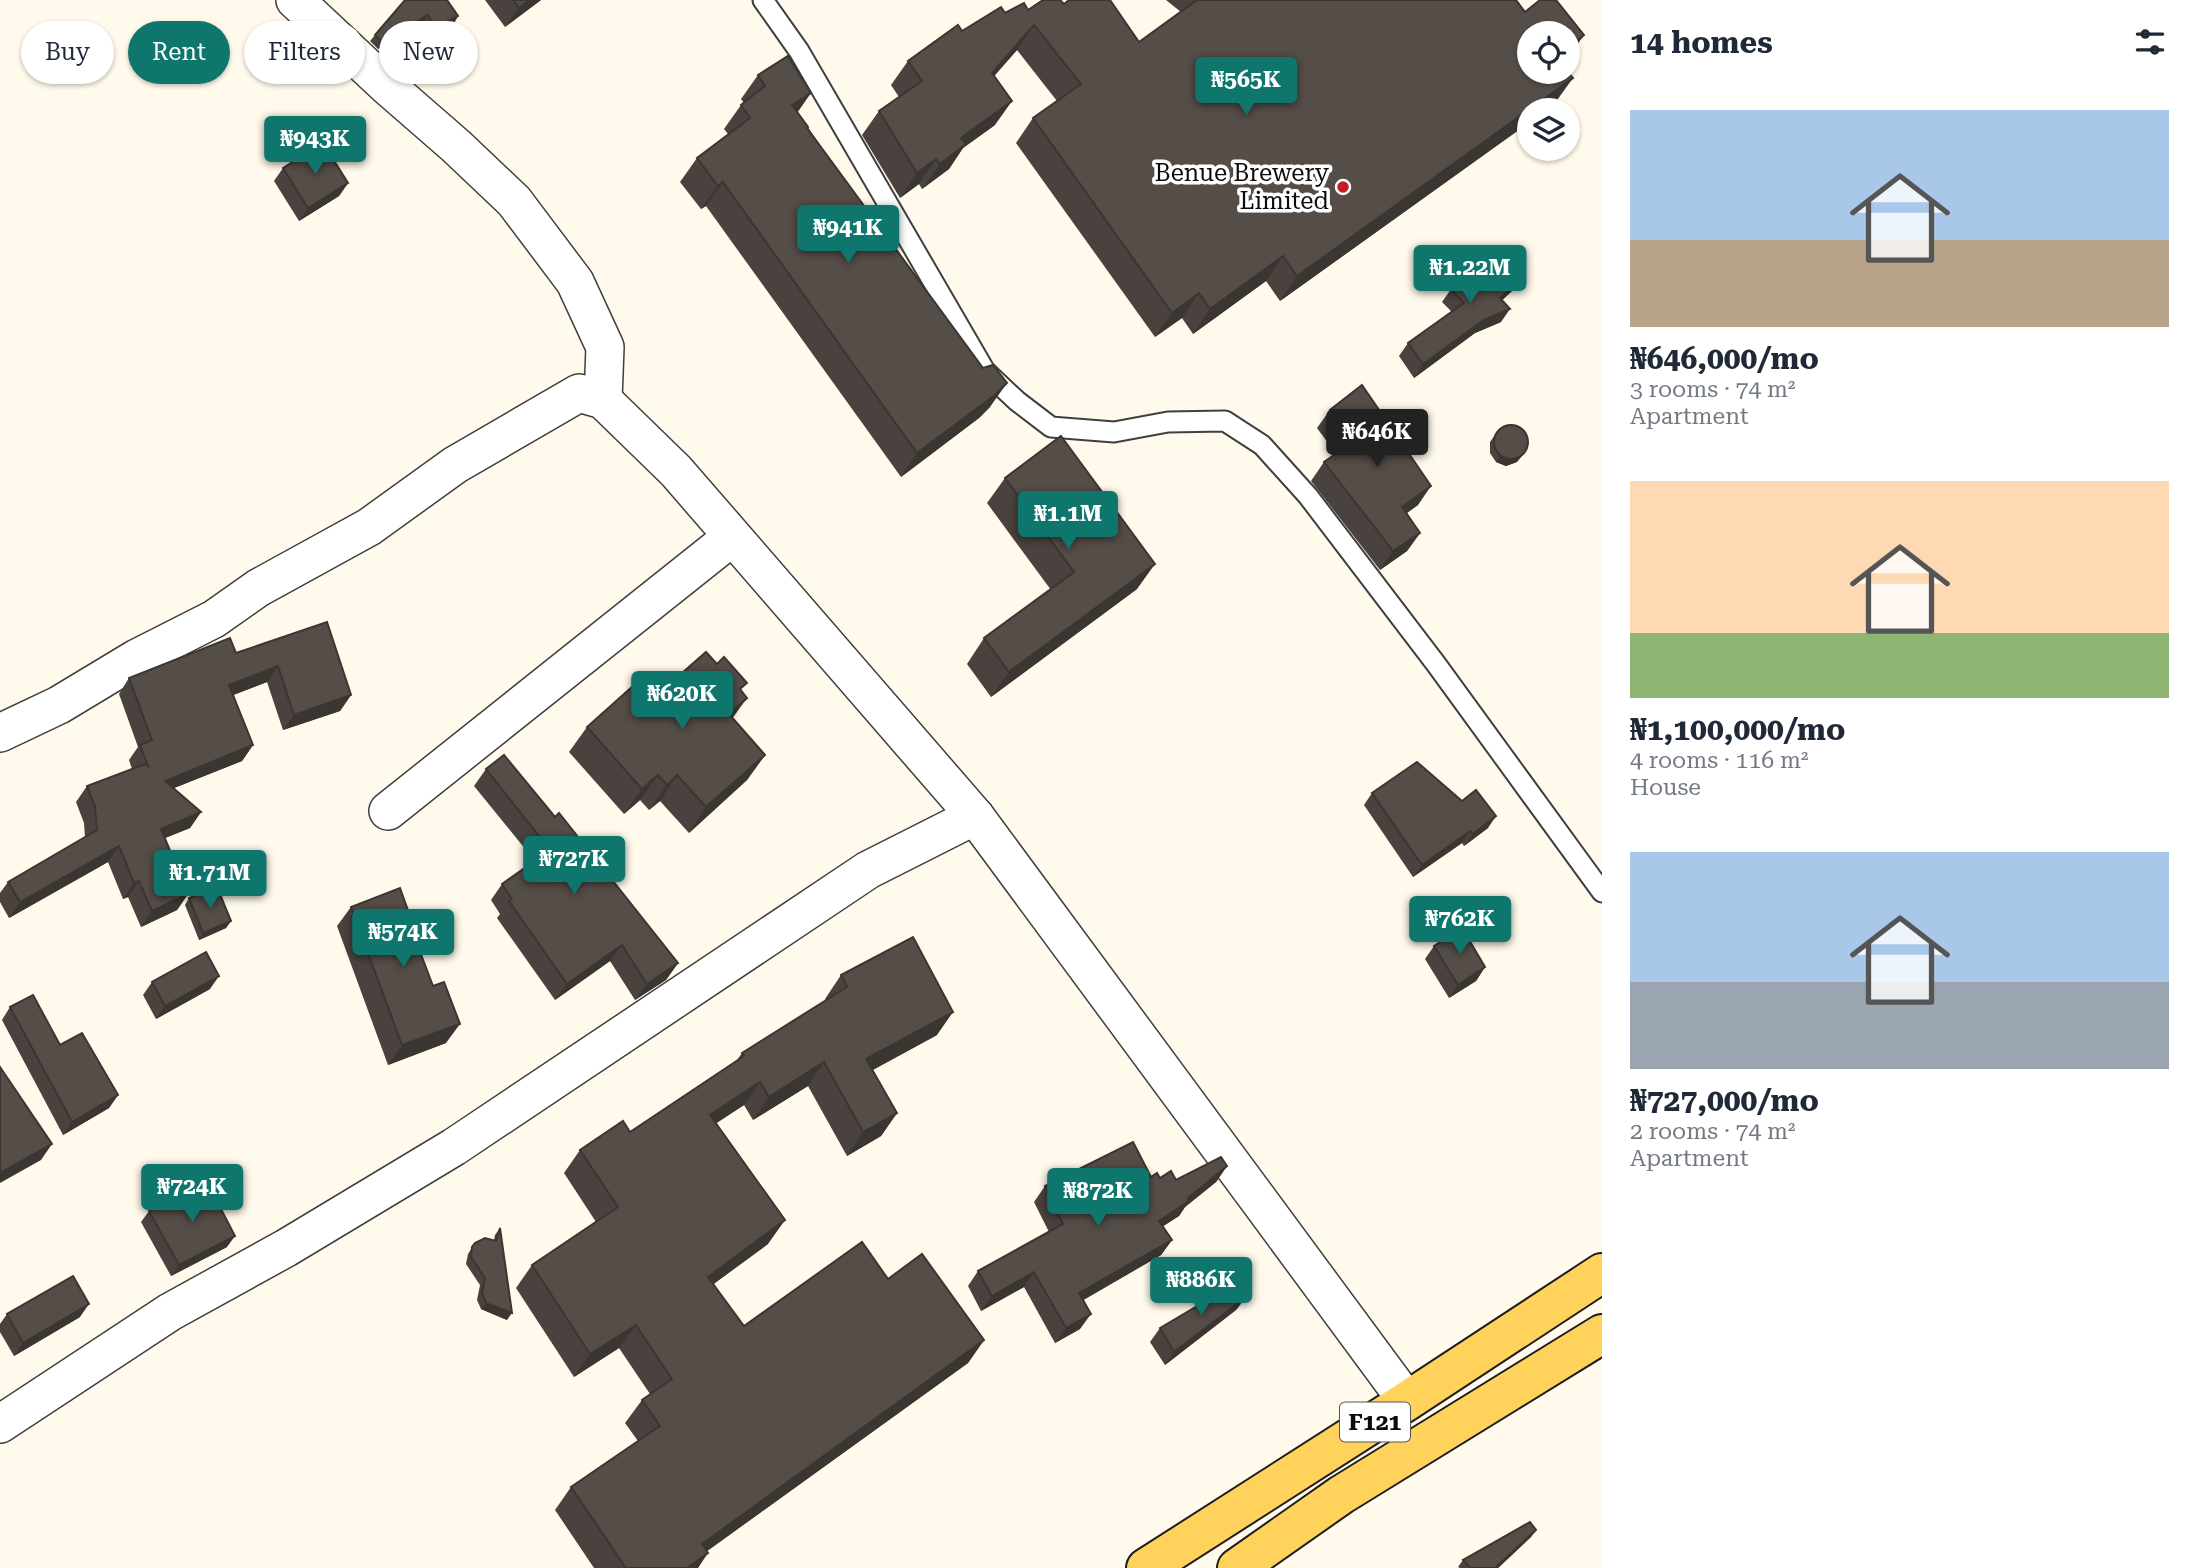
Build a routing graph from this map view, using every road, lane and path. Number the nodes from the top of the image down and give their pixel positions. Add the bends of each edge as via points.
1 (295, 0) edge
2 (763, 0) edge
3 (603, 400) junction
4 (732, 537) junction
5 (0, 733) edge
6 (388, 811) dead end
7 (975, 817) junction
8 (1602, 892) edge
9 (1602, 1273) edge
10 (1602, 1334) edge
11 (1407, 1401) junction
12 (0, 1424) edge
13 (1146, 1568) edge
14 (1237, 1568) edge

1 - 3 street via 514,201 575,282 605,347
2 - 8 lane via 799,51 985,370 1051,427 1114,432 1168,422 1225,421 1262,445 1308,496 1388,601
3 - 4 street via 676,471
3 - 5 street via 579,393 456,466 369,527 258,587 214,619
4 - 6 street
4 - 7 street
7 - 11 street
7 - 12 street via 868,870 454,1147 170,1312
9 - 11 main road, F121
10 - 14 main road, F121 via 1341,1495
11 - 13 main road, F121

